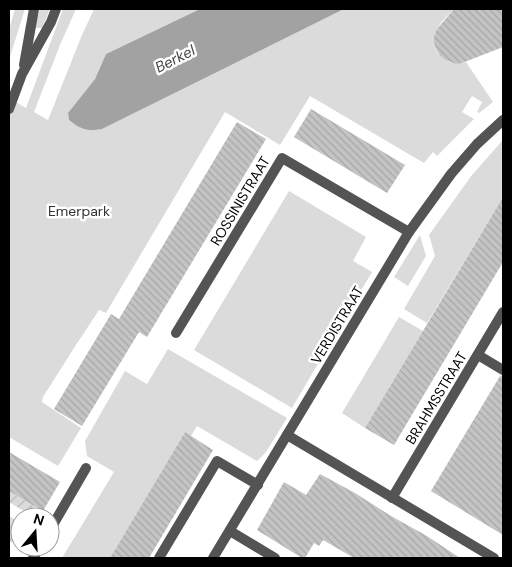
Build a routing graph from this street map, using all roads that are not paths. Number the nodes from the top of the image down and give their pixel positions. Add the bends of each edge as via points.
1 (34, 9) edge
2 (56, 9) edge
3 (22, 74) junction
4 (9, 109) edge
5 (503, 120) edge
6 (409, 232) junction
7 (503, 312) edge
8 (176, 333) dead end
9 (478, 355) junction
10 (503, 370) edge
11 (287, 435) junction
12 (86, 468) dead end
13 (258, 485) junction
14 (392, 498) junction
15 (60, 513) edge
16 (230, 531) junction
17 (159, 558) edge
18 (213, 558) edge
19 (275, 558) edge
20 (494, 558) edge

1 - 3 street
2 - 3 street
3 - 4 street
5 - 6 street, VERDISTRAAT via 451,174
6 - 8 street, ROSSINISTRAAT via 282,158
6 - 11 street, VERDISTRAAT
7 - 9 street, BRAHMSSTRAAT
9 - 10 street
9 - 14 street, BRAHMSSTRAAT
11 - 13 street, VERDISTRAAT
11 - 14 street
12 - 15 street
13 - 16 street, VERDISTRAAT
13 - 17 street via 217,460
14 - 20 street
16 - 18 street, VERDISTRAAT
16 - 19 street

